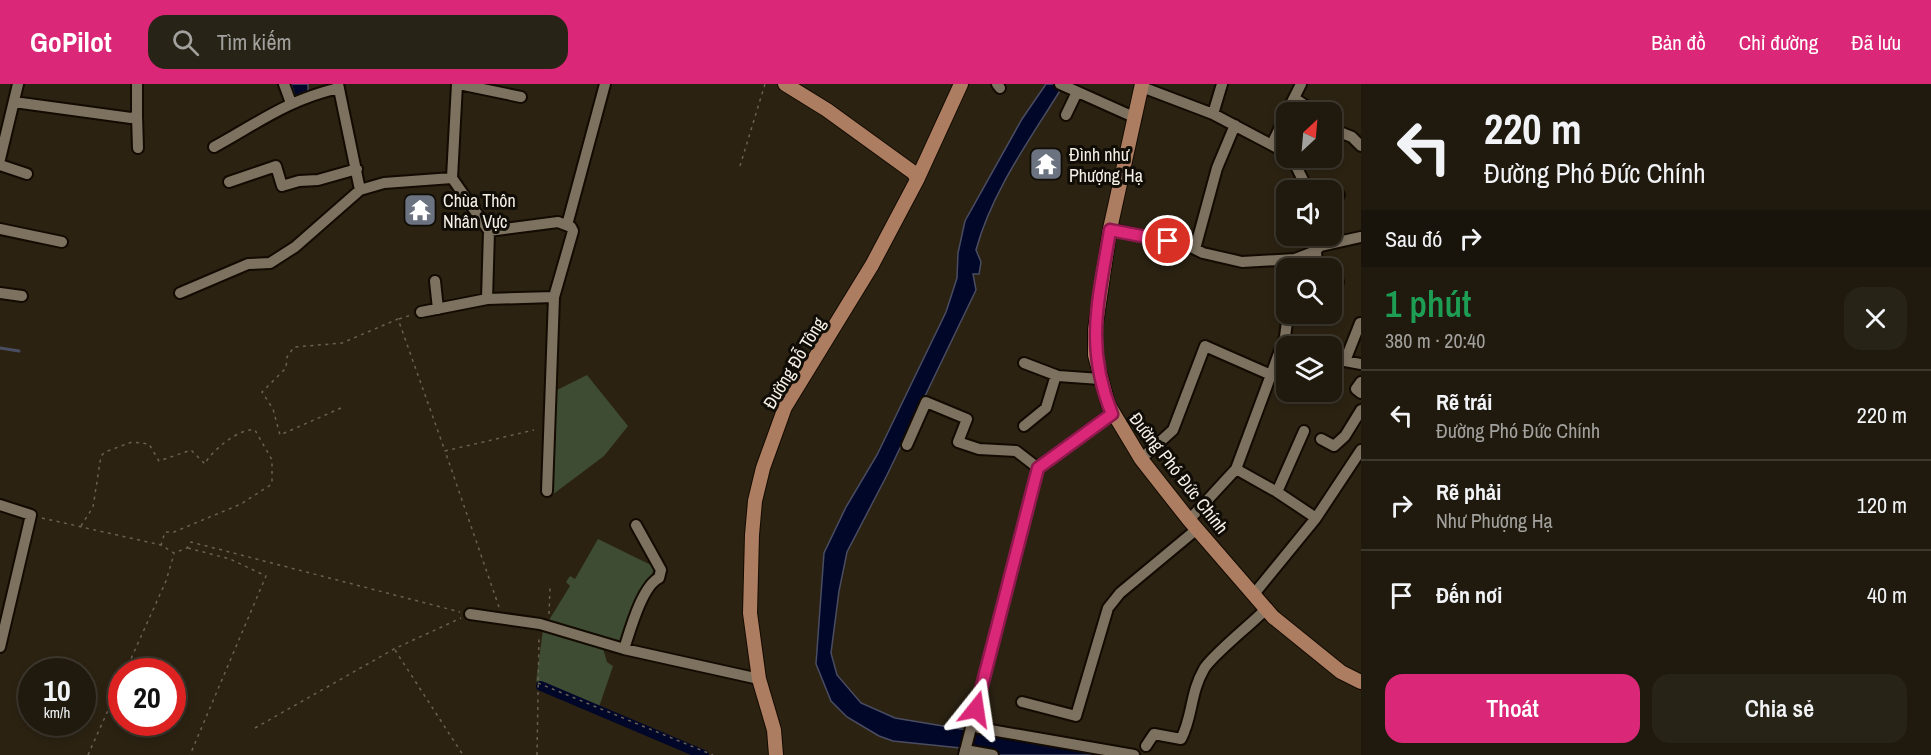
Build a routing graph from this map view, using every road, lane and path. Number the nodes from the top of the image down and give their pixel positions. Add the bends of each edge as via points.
1 (18, 84) edge
2 (137, 84) edge
3 (284, 84) edge
4 (458, 84) edge
5 (605, 84) edge
6 (765, 84) edge
7 (786, 84) edge
8 (961, 84) edge
9 (1060, 84) edge
10 (1222, 84) edge
11 (1301, 84) edge
12 (1142, 85) edge
13 (338, 86) edge
14 (1075, 91) junction
15 (521, 97) dead end
16 (1294, 98) junction
17 (14, 102) junction
18 (1292, 102) edge
19 (1300, 102) edge
20 (291, 103) junction
21 (1066, 114) dead end
22 (1213, 114) junction
23 (136, 116) junction
24 (1136, 118) junction
25 (1235, 125) junction
26 (1342, 133) edge
27 (1276, 136) edge
28 (1272, 144) junction
29 (1276, 146) edge
30 (1361, 146) edge
31 (214, 147) dead end
32 (138, 148) dead end
33 (0, 159) edge
34 (0, 165) edge
35 (740, 166) dead end
36 (357, 169) junction
37 (27, 174) dead end
38 (452, 178) junction
39 (917, 180) junction
40 (229, 182) dead end
41 (360, 190) junction
42 (567, 225) junction
43 (0, 229) edge
44 (1110, 230) junction
45 (489, 231) junction
46 (1361, 237) edge
47 (1342, 240) edge
48 (62, 242) dead end
49 (1316, 246) edge
50 (1195, 249) junction
51 (1302, 258) edge
52 (1276, 263) edge
53 (435, 281) dead end
54 (0, 293) edge
55 (180, 293) dead end
56 (22, 296) dead end
57 (554, 297) junction
58 (487, 299) junction
59 (438, 309) junction
60 (421, 312) joint
61 (398, 319) junction
62 (1360, 322) edge
63 (1287, 324) edge
64 (1024, 363) dead end
65 (1361, 364) edge
66 (1056, 375) junction
67 (1271, 375) junction
68 (1100, 379) junction
69 (1361, 382) edge
70 (1361, 393) edge
71 (340, 408) dead end
72 (1361, 410) edge
73 (1112, 414) junction
74 (1027, 424) dead end
75 (534, 430) dead end
76 (1304, 430) dead end
77 (1321, 440) dead end
78 (907, 445) dead end
79 (1361, 450) edge
80 (445, 451) junction
81 (1141, 459) junction
82 (1038, 468) junction
83 (1236, 469) junction
84 (547, 491) dead end
85 (1277, 492) junction
86 (0, 505) edge
87 (31, 515) junction
88 (1316, 518) junction
89 (1193, 524) junction
90 (636, 525) dead end
91 (81, 527) junction
92 (162, 545) junction
93 (188, 548) junction
94 (174, 553) junction
95 (550, 588) dead end
96 (1254, 594) junction
97 (1267, 608) junction
98 (470, 614) junction
99 (504, 620) junction
100 (540, 624) junction
101 (0, 647) edge
102 (394, 649) junction
103 (624, 649) junction
104 (131, 658) edge
105 (759, 679) junction
106 (1361, 682) edge
107 (538, 683) junction
108 (1022, 702) dead end
109 (108, 710) edge
110 (255, 728) dead end
111 (975, 728) junction
112 (1146, 746) dead end
113 (965, 751) edge
114 (88, 755) edge
115 (190, 755) edge
116 (463, 755) edge
117 (537, 755) edge
118 (713, 755) edge
119 (776, 755) edge
120 (993, 755) edge
121 (1134, 755) edge

1 - 17 street
2 - 23 street
3 - 20 street
4 - 15 street
4 - 38 street
5 - 42 street
6 - 35 path
7 - 39 main road via 867,138 914,173
8 - 39 main road, Đường Đỗ Tông
9 - 14 street
10 - 22 street
11 - 16 street
12 - 22 street
12 - 24 main road, Đường Phó Đức Chính
13 - 20 street
13 - 36 street
14 - 21 street
14 - 24 street
16 - 18 street
16 - 19 street
17 - 23 street
17 - 33 street
20 - 31 street
22 - 25 street
23 - 32 street
24 - 44 main road, Đường Phó Đức Chính
25 - 28 street
25 - 50 street via 1217,168
26 - 30 street
27 - 28 street
28 - 29 street
34 - 37 street
36 - 40 street via 282,186 276,166
36 - 41 street
38 - 41 street via 384,183
38 - 45 street
39 - 105 main road, Đường Đỗ Tông via 824,347 795,389 763,468 755,501 750,613
41 - 55 street via 270,263 248,264
42 - 45 street via 558,222
42 - 57 street via 573,231
43 - 48 street
44 - 50 street
44 - 68 main road, Đường Phó Đức Chính via 1095,330
45 - 58 street
46 - 47 street
49 - 51 street
50 - 52 street via 1242,262
53 - 59 street
54 - 56 street
57 - 58 street
57 - 84 street
58 - 59 street
59 - 60 street
60 - 61 path
61 - 71 path via 342,343 294,347 286,368 262,392 273,409 280,435
61 - 80 path
62 - 65 street via 1345,361
63 - 67 street
64 - 66 street
66 - 68 street
66 - 74 street via 1046,408
67 - 81 street via 1206,346 1173,430
67 - 83 street
68 - 73 main road, Đường Phó Đức Chính
69 - 70 street via 1356,390
72 - 77 street via 1334,446
73 - 81 main road, Đường Phó Đức Chính
73 - 82 street
75 - 80 path
76 - 85 street
78 - 82 street via 926,402 967,419 958,442 1016,451
79 - 88 street
80 - 99 path
81 - 89 main road, Đường Phó Đức Chính
82 - 111 street
83 - 85 street
83 - 89 street
85 - 88 street
86 - 87 street
87 - 91 path
87 - 101 street
88 - 96 street
89 - 96 main road, Đường Phó Đức Chính
89 - 108 street via 1108,608 1076,716
90 - 103 street via 663,577 652,581
91 - 92 path
91 - 92 path via 93,507 101,456 105,452 140,441 149,444 159,461 191,450 205,464 206,458 224,442 255,430 272,460 272,484 241,504 174,532 165,532
92 - 94 path
93 - 94 path
93 - 98 path via 191,542
93 - 115 path via 230,559 267,576
94 - 104 path via 166,581
95 - 100 path via 550,612
96 - 97 main road, Đường Phó Đức Chính
97 - 106 main road, Đường Phó Đức Chính via 1341,672
97 - 112 street via 1204,667 1181,739 1154,735
98 - 99 street
98 - 102 path
99 - 100 street
100 - 103 street
100 - 107 path
102 - 110 path
102 - 116 path
103 - 105 street
105 - 119 main road, Đường Đỗ Tông via 774,730
107 - 117 path
107 - 118 path
109 - 114 path
111 - 113 street
111 - 121 street
113 - 120 street

